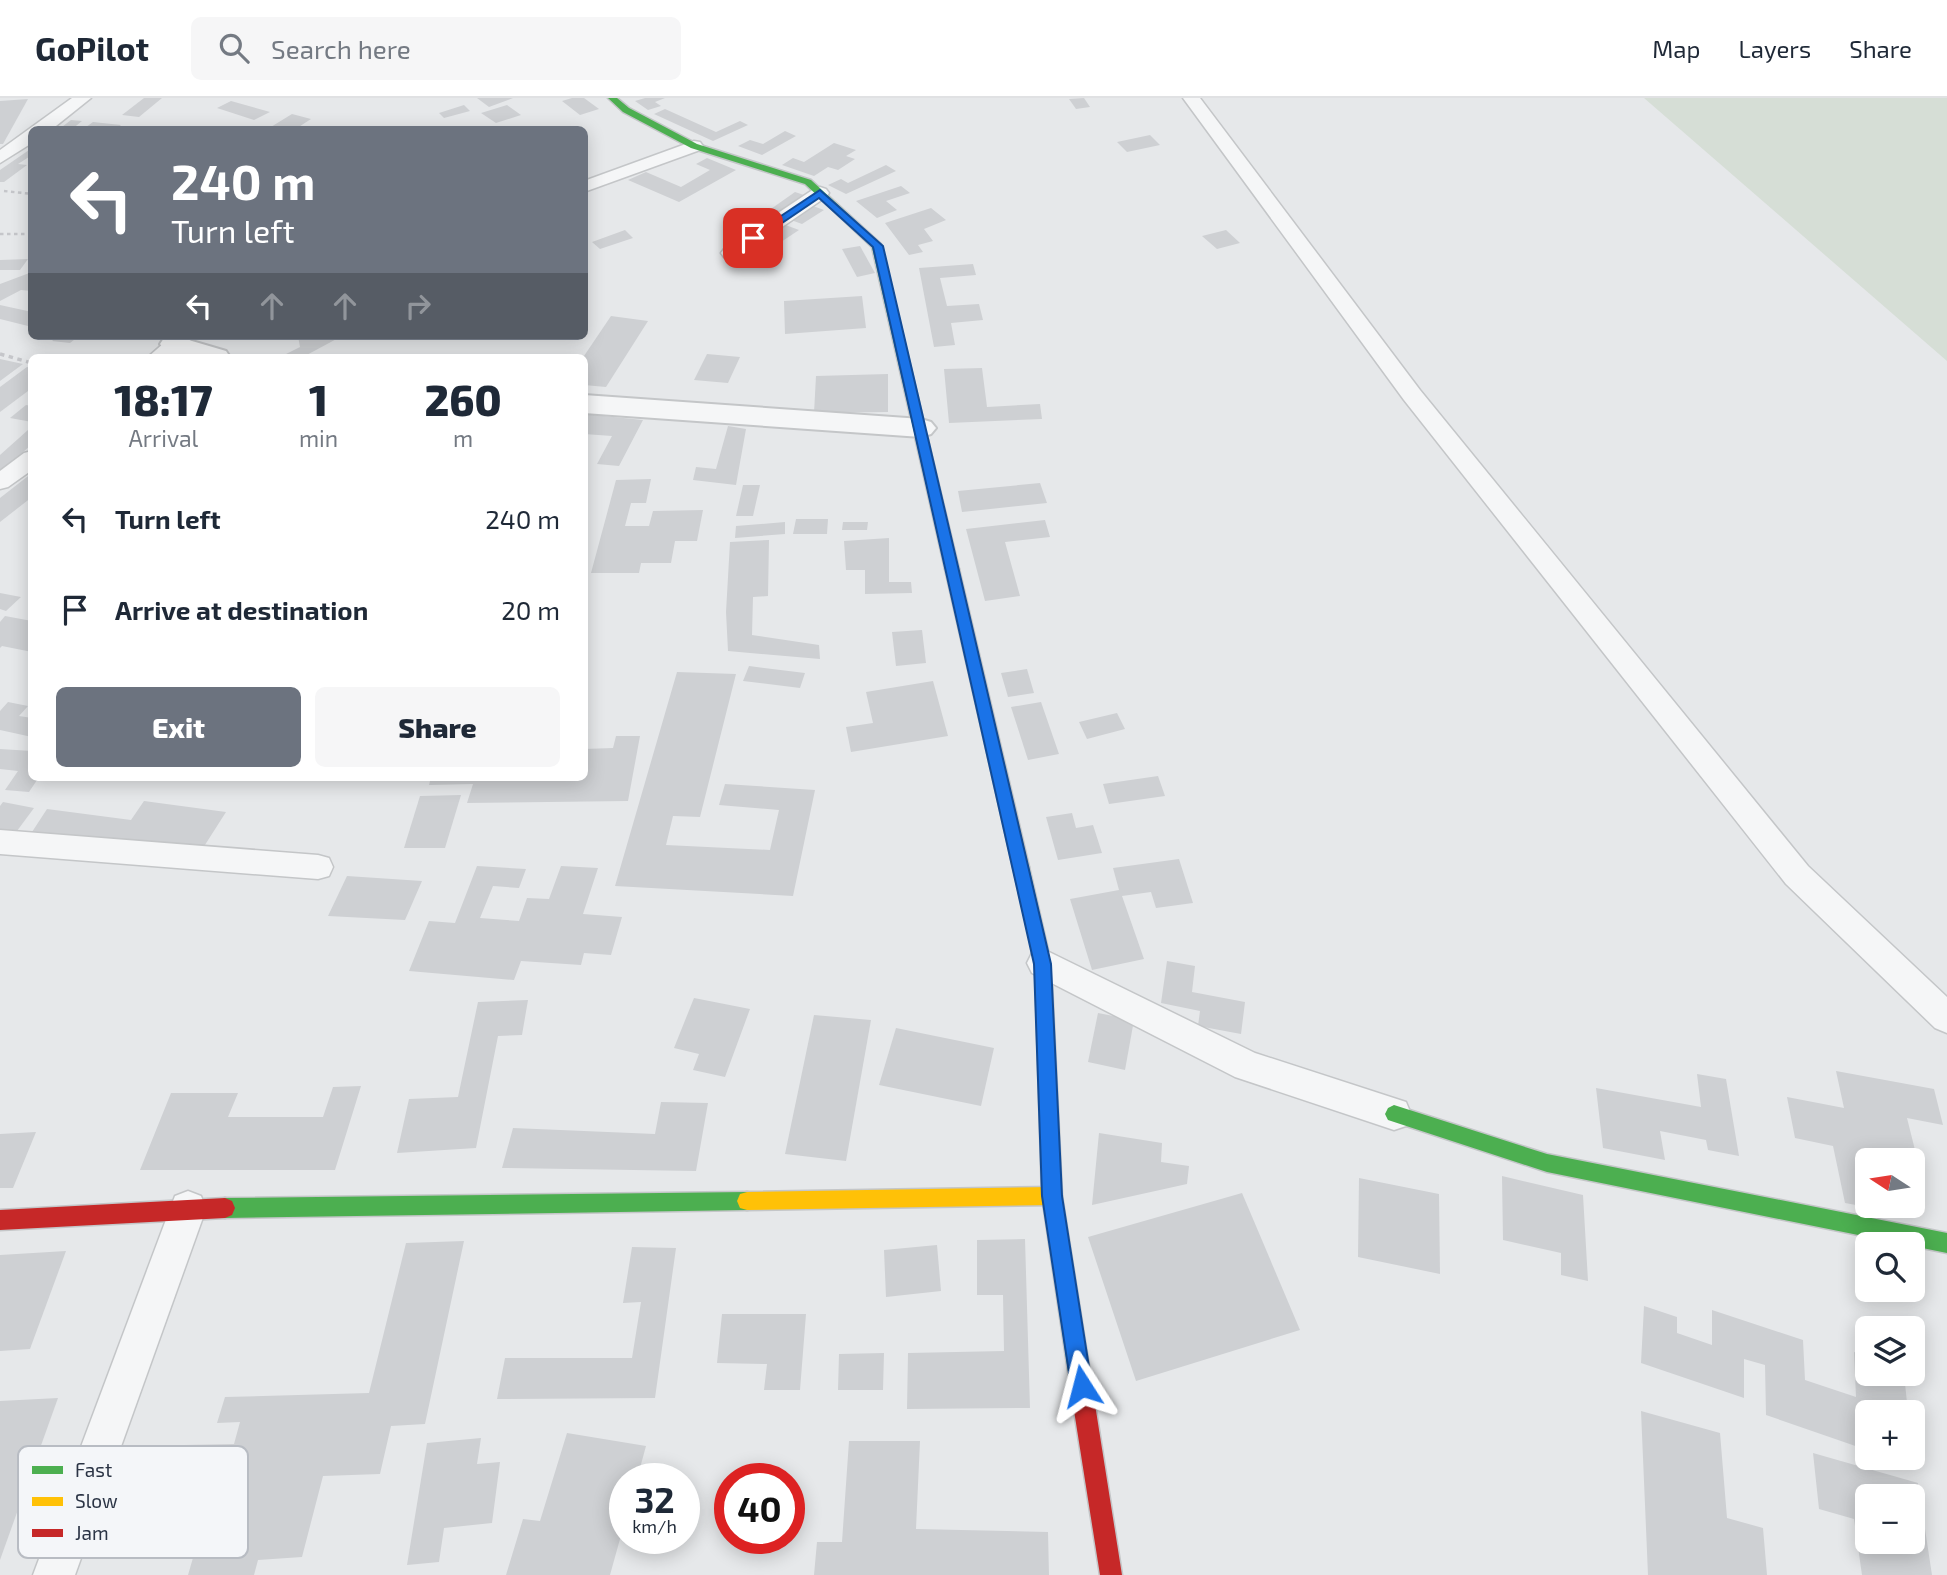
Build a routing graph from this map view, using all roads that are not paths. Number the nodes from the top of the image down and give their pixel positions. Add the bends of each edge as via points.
1 (83, 98) edge
2 (612, 98) edge
3 (1191, 98) edge
4 (44, 126) edge
5 (28, 138) edge
6 (694, 146) junction
7 (0, 158) edge
8 (588, 186) edge
9 (820, 193) junction
10 (731, 253) dead end
11 (172, 346) edge
12 (204, 354) edge
13 (588, 404) edge
14 (921, 428) junction
15 (28, 461) edge
16 (0, 482) edge
17 (0, 842) edge
18 (318, 867) dead end
19 (1043, 964) junction
20 (1947, 1018) edge
21 (1394, 1114) joint
22 (1052, 1196) junction
23 (188, 1209) junction
24 (0, 1220) edge
25 (1947, 1243) edge
26 (101, 1446) edge
27 (60, 1558) edge
28 (54, 1575) edge
29 (1111, 1575) edge

1 - 4 lane
2 - 6 street via 625,110
3 - 20 lane via 1412,395 1797,875
5 - 7 lane
6 - 8 lane
6 - 9 street via 808,182
9 - 10 lane
9 - 14 street via 877,246
11 - 12 street
13 - 14 street
14 - 19 street
15 - 16 lane
17 - 18 lane
19 - 21 lane via 1247,1066
19 - 22 street
21 - 25 street via 1547,1163
22 - 23 street
22 - 29 street
23 - 24 street
23 - 26 lane
27 - 28 lane

